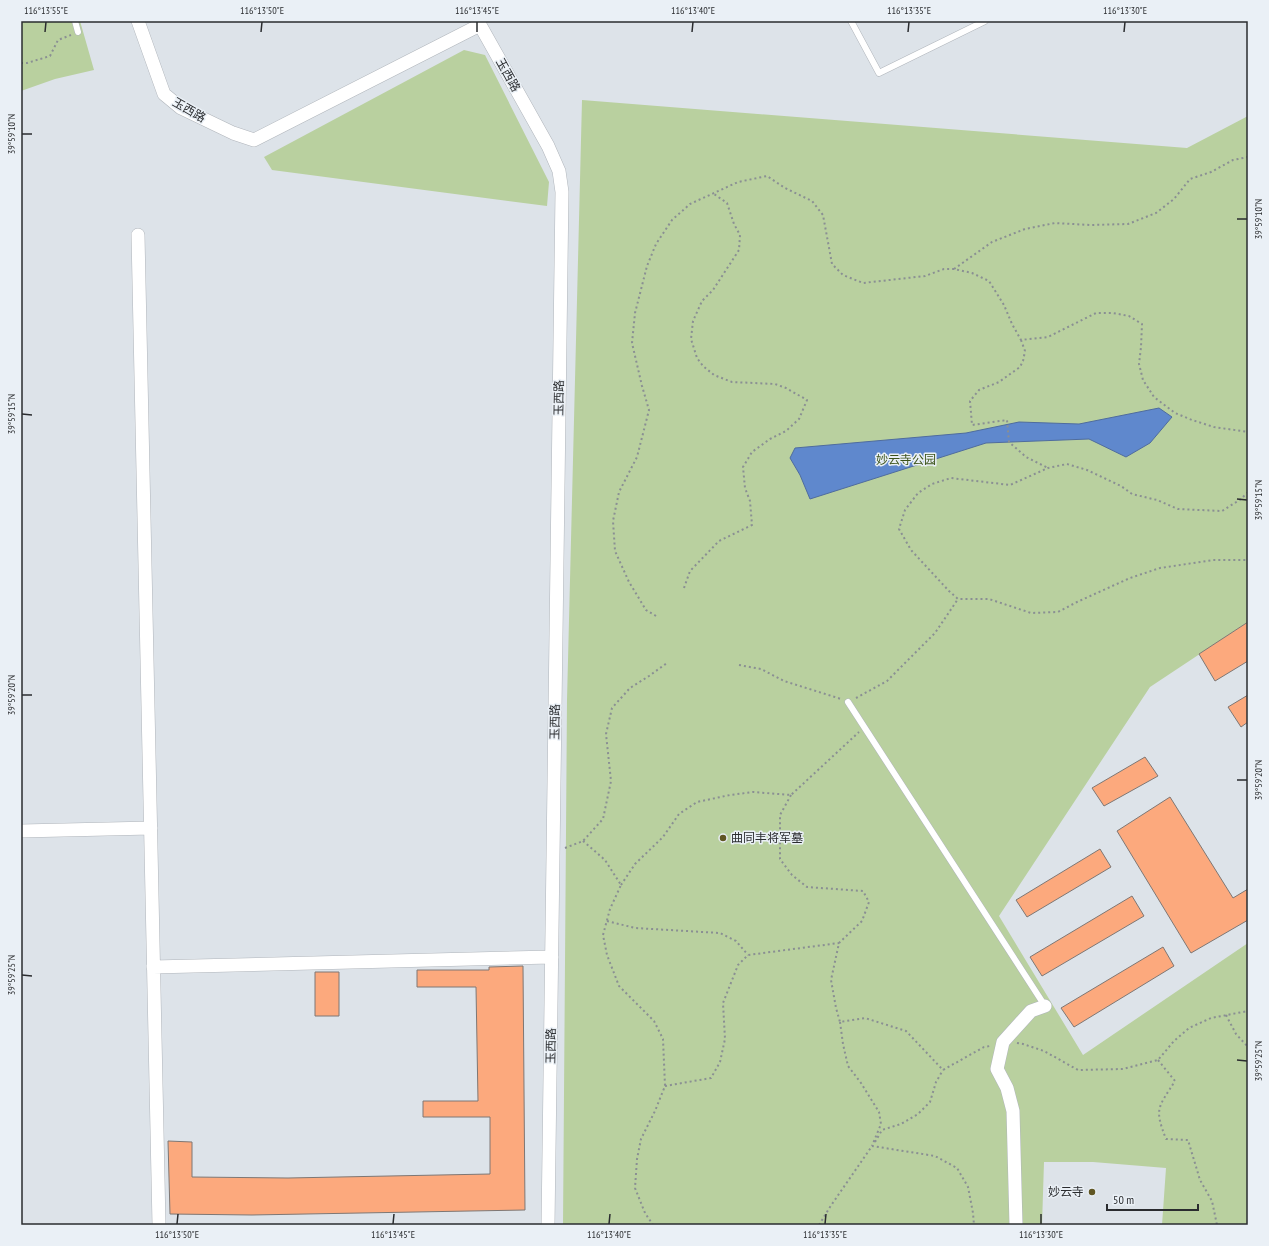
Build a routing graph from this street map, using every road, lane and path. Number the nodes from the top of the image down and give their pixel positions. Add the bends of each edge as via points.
1 (75, 21) edge
2 (138, 21) edge
3 (851, 21) edge
4 (985, 21) edge
5 (481, 23) edge
6 (78, 32) joint
7 (21, 63) edge
8 (1248, 157) edge
9 (714, 194) junction
10 (138, 235) dead end
11 (954, 269) junction
12 (1021, 340) junction
13 (1248, 432) edge
14 (1048, 468) junction
15 (1248, 492) edge
16 (1248, 560) edge
17 (684, 588) dead end
18 (958, 599) junction
19 (656, 616) dead end
20 (667, 663) dead end
21 (740, 666) dead end
22 (848, 702) junction
23 (864, 727) junction
24 (791, 795) junction
25 (151, 828) junction
26 (21, 831) edge
27 (583, 841) junction
28 (553, 853) junction
29 (621, 885) junction
30 (607, 921) junction
31 (839, 943) junction
32 (748, 954) junction
33 (552, 957) junction
34 (153, 967) junction
35 (1045, 1006) joint
36 (1248, 1011) edge
37 (1226, 1015) junction
38 (840, 1022) junction
39 (1003, 1042) junction
40 (1248, 1047) edge
41 (1158, 1060) junction
42 (944, 1070) junction
43 (665, 1086) junction
44 (872, 1146) junction
45 (159, 1225) edge
46 (548, 1225) edge
47 (653, 1225) edge
48 (819, 1225) edge
49 (974, 1225) edge
50 (1016, 1225) edge
51 (1217, 1225) edge

1 - 6 lane
2 - 5 street, 玉西路 via 164,94 181,108 233,133 254,140
3 - 4 lane via 879,73
5 - 28 street, 玉西路 via 560,171 562,192
6 - 7 path via 58,40 50,56
8 - 11 path via 1233,160 1211,172 1190,179 1174,199 1156,213 1128,224 1055,223 1025,229 992,242
9 - 11 path via 738,182 767,176 784,188 812,201 823,216 832,264 843,275 863,283 925,276 944,269
9 - 17 path via 727,203 740,235 738,250 713,290 702,301 693,321 690,339 697,358 714,375 732,382 775,384 807,400 799,419 786,431 752,452 743,467 752,525 719,541 690,571
9 - 19 path via 690,204 672,220 656,244 646,266 635,313 632,343 649,410 637,457 619,492 613,521 615,551 629,582 646,610
10 - 25 street
11 - 12 path via 990,281
12 - 13 path via 1048,337 1096,313 1130,316 1142,324 1139,364 1143,380 1154,397 1175,413 1192,420 1214,427
12 - 14 path via 1025,351 1020,367 999,382 979,390 970,401 972,425 1007,420 1009,442 1026,457
14 - 15 path via 1067,464 1075,466 1121,486 1132,494 1157,500 1178,509 1222,511
14 - 18 path via 1010,485 951,478 932,484 918,493 904,510 899,529 911,550
16 - 18 path via 1213,560 1160,568 1130,578 1058,612 1031,613 989,599
18 - 22 path via 935,633 887,681
20 - 27 path via 630,688 612,708 606,734 610,781 603,819
21 - 22 path via 761,669 784,681
22 - 23 lane
23 - 24 path
23 - 35 lane
24 - 29 path via 753,792 697,802 679,814 663,837 635,864
24 - 31 path via 780,815 780,859 792,875 807,887 863,891 870,902 862,920
25 - 26 street
25 - 34 street
27 - 28 path
27 - 29 path via 605,860
28 - 33 street, 玉西路
29 - 30 path
30 - 32 path via 636,928 720,933 736,941
30 - 43 path via 603,934 607,955 619,986 654,1020 663,1040
31 - 32 path
31 - 38 path via 831,980
32 - 43 path via 738,965 723,1003 725,1039 720,1062 711,1078
33 - 34 street
33 - 46 street, 玉西路
34 - 45 street
35 - 39 street via 1031,1012
36 - 37 path
37 - 40 path via 1236,1034
37 - 41 path via 1211,1018 1189,1028
38 - 42 path via 865,1018 906,1031
38 - 44 path via 848,1066 879,1112 881,1124
39 - 41 path via 1023,1044 1044,1051 1078,1070 1123,1070
39 - 42 path via 984,1047
39 - 50 street via 997,1069 1013,1111
41 - 51 path via 1175,1081 1159,1106 1159,1120 1166,1139 1188,1140 1200,1180 1212,1202
42 - 44 path via 936,1082 930,1102 918,1114 901,1124 882,1130
43 - 47 path via 641,1139 637,1159 635,1188
44 - 48 path
44 - 49 path via 935,1156 957,1168 968,1187

